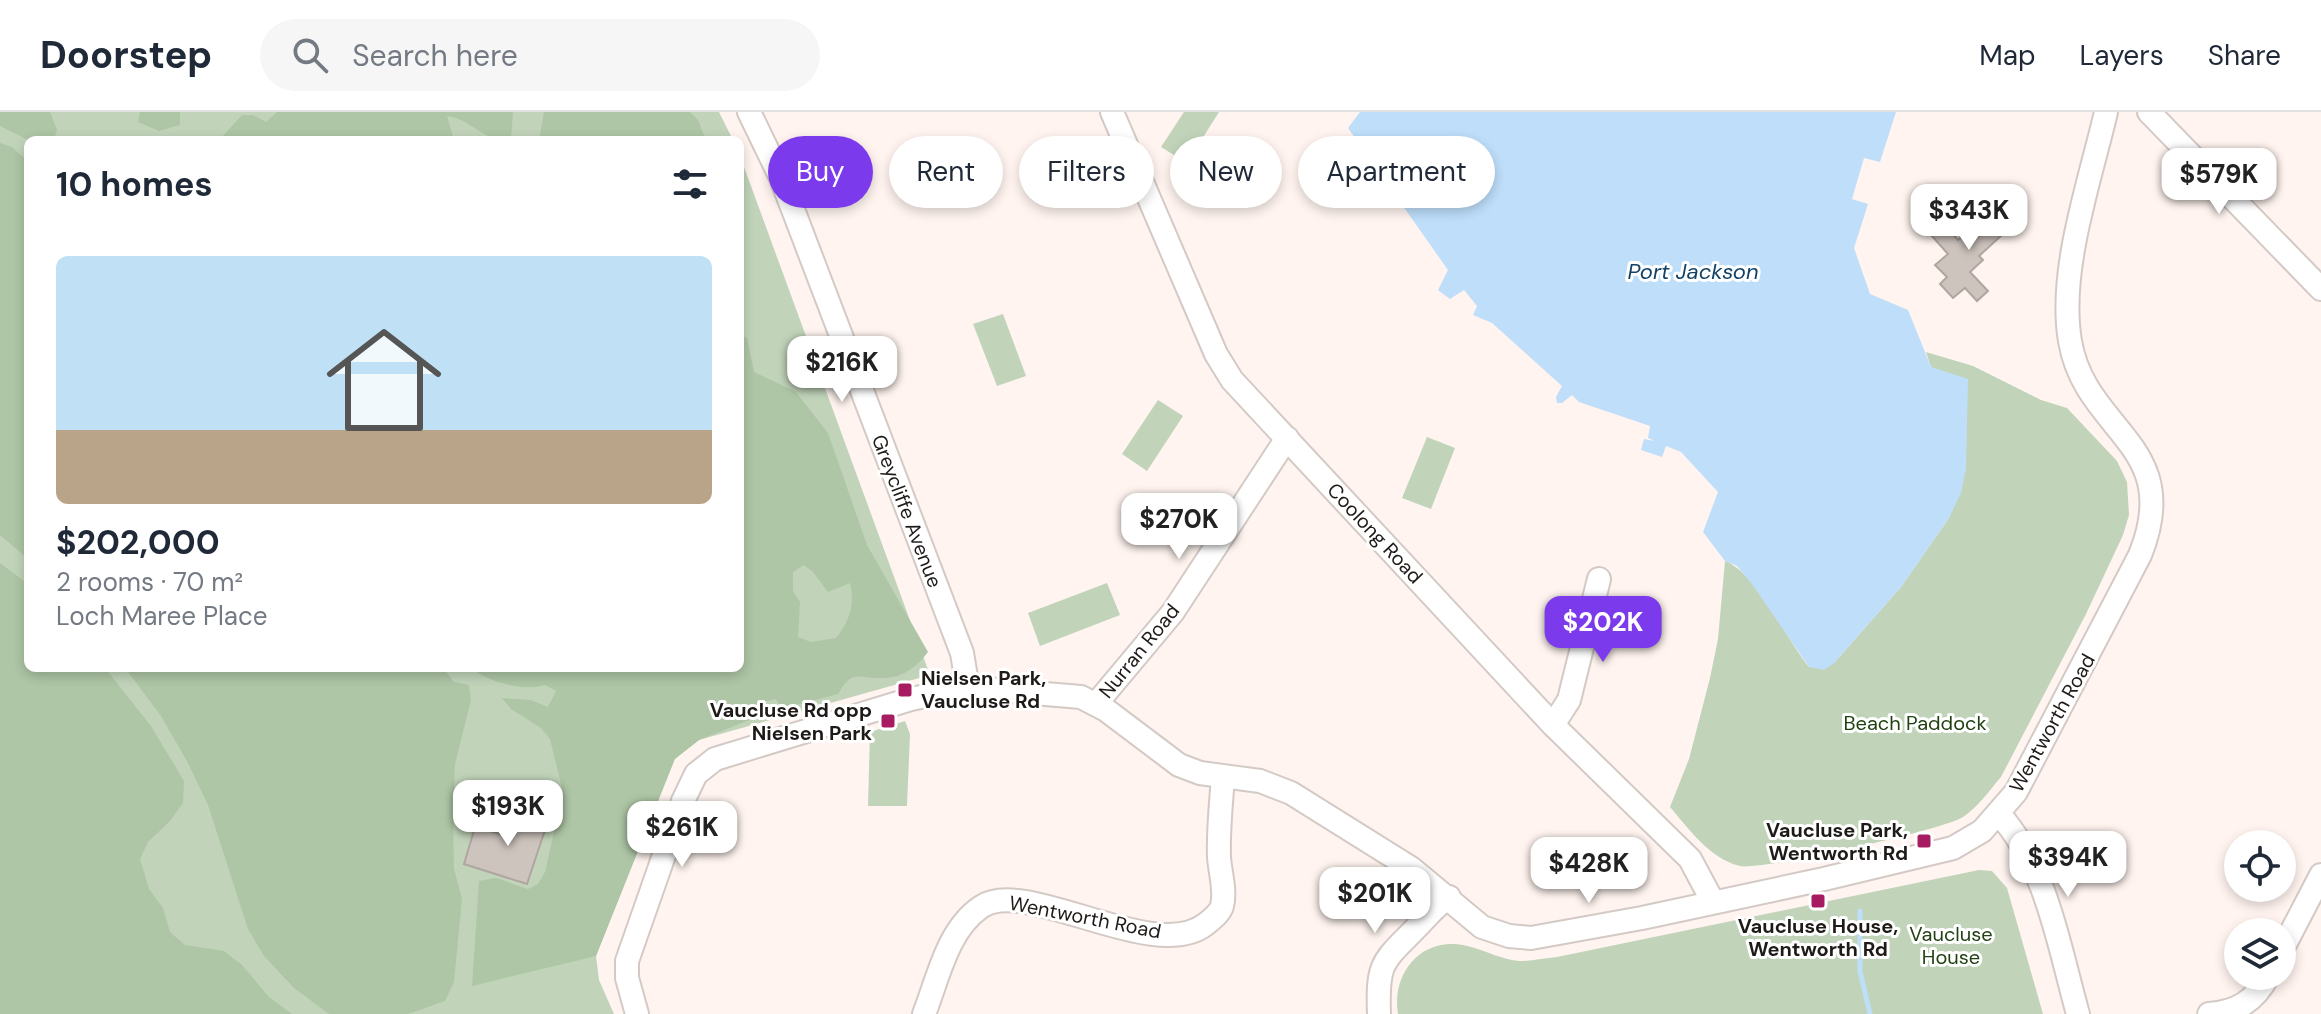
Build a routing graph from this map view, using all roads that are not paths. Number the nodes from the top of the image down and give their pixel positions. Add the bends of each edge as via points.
1 (749, 112) edge
2 (1112, 112) edge
3 (2106, 112) edge
4 (2149, 112) edge
5 (2321, 289) edge
6 (1287, 438) junction
7 (1599, 579) dead end
8 (968, 689) junction
9 (1096, 704) junction
10 (1553, 725) junction
11 (1223, 777) junction
12 (1999, 814) junction
13 (2321, 875) edge
14 (1449, 897) junction
15 (1713, 902) junction
16 (2296, 923) edge
17 (2258, 990) edge
18 (637, 1014) edge
19 (924, 1014) edge
20 (1379, 1014) edge
21 (2078, 1014) edge
22 (2209, 1014) edge

1 - 8 street, Greycliffe Avenue via 781,178 962,653
2 - 6 street, Coolong Road via 1223,367
3 - 12 street, Wentworth Road via 2068,277 2070,343 2086,388 2145,468 2152,516 2140,555 2094,646
4 - 5 street
6 - 9 street, Nurran Road via 1173,612
6 - 10 street, Coolong Road
7 - 10 street via 1569,700
8 - 9 street, Wentworth Road via 1050,693
8 - 18 street, Wentworth Road via 911,699 715,759 696,774 627,961
9 - 11 street, Wentworth Road via 1169,759
10 - 15 street, Coolong Road via 1690,859
11 - 14 street, Wentworth Road via 1260,781 1291,793
11 - 19 street, Wentworth Road via 1222,909 1198,931 1170,934 1122,928 1037,905 992,902 962,927 944,956
12 - 15 street, Wentworth Road via 1953,848
12 - 21 street via 2024,847 2036,875
13 - 16 street
14 - 15 street, Wentworth Road via 1482,927 1531,938
14 - 20 street via 1434,906 1383,964
17 - 22 street via 2243,1006

